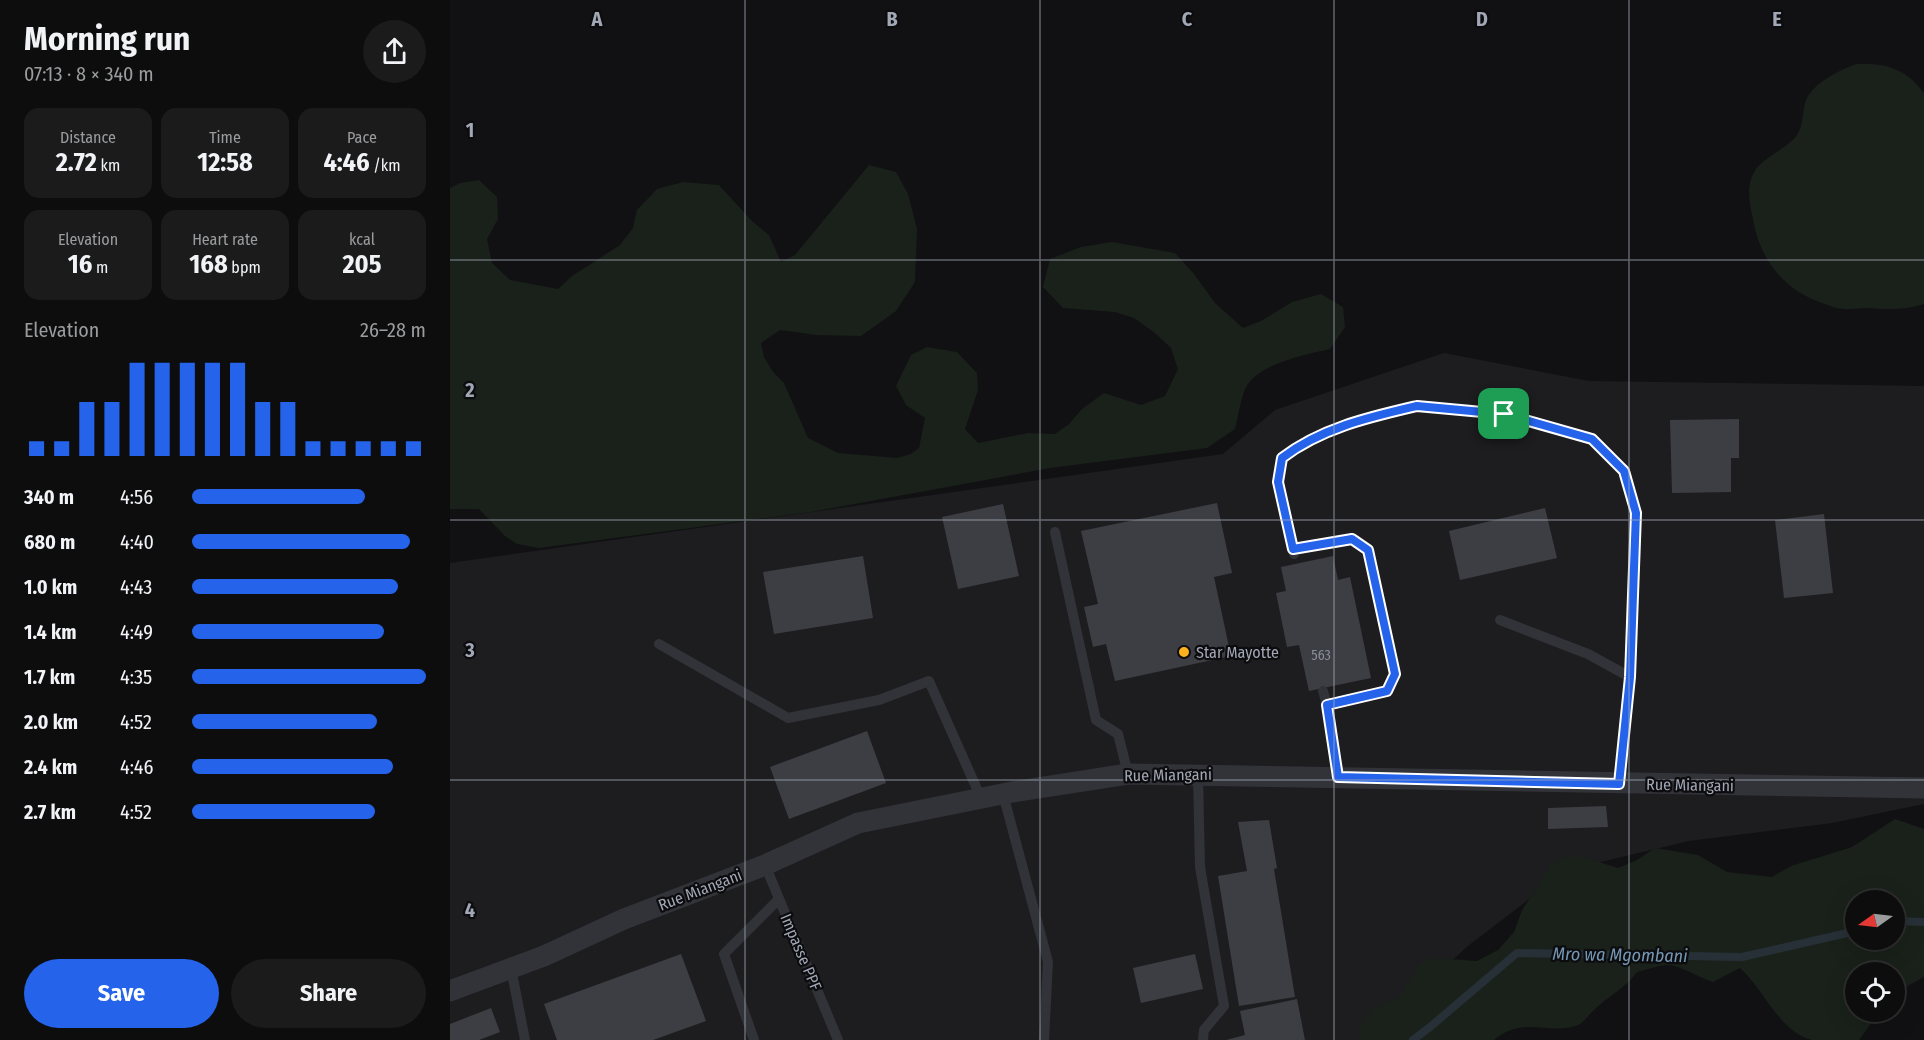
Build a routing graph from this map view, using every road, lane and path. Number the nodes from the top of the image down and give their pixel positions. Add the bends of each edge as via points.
1 (1055, 532) dead end
2 (1500, 620) dead end
3 (659, 644) dead end
4 (1630, 677) junction
5 (1323, 692) dead end
6 (1327, 705) junction
7 (1128, 774) junction
8 (1198, 774) junction
9 (1338, 777) junction
10 (1619, 784) junction
11 (1924, 788) edge
12 (1003, 794) junction
13 (981, 798) junction
14 (765, 865) junction
15 (779, 899) junction
16 (510, 968) junction
17 (450, 991) edge
18 (525, 1040) edge
19 (754, 1040) edge
20 (838, 1040) edge
21 (1044, 1040) edge
22 (1203, 1040) edge

1 - 7 lane via 1096,720 1118,734
2 - 4 lane via 1588,654
3 - 13 lane via 788,718 879,700 928,681
4 - 6 lane via 1636,513 1624,471 1592,439 1504,414 1417,406 1362,419 1299,445 1282,458 1278,482 1294,552 1352,539 1368,550 1395,674 1387,691
4 - 10 lane
5 - 6 lane
6 - 9 lane
7 - 8 street, Rue Miangani
7 - 12 street, Rue Miangani
8 - 9 street, Rue Miangani
8 - 22 lane via 1200,867 1224,1006 1204,1030
9 - 10 street, Rue Miangani
10 - 11 street, Rue Miangani
12 - 13 street, Rue Miangani
12 - 21 lane via 1048,962
13 - 14 street, Rue Miangani via 858,823
14 - 15 lane, Impasse PPF
14 - 16 street, Rue Miangani
15 - 19 lane via 724,954
15 - 20 lane, Impasse PPF
16 - 17 street, Rue Miangani
16 - 18 lane

